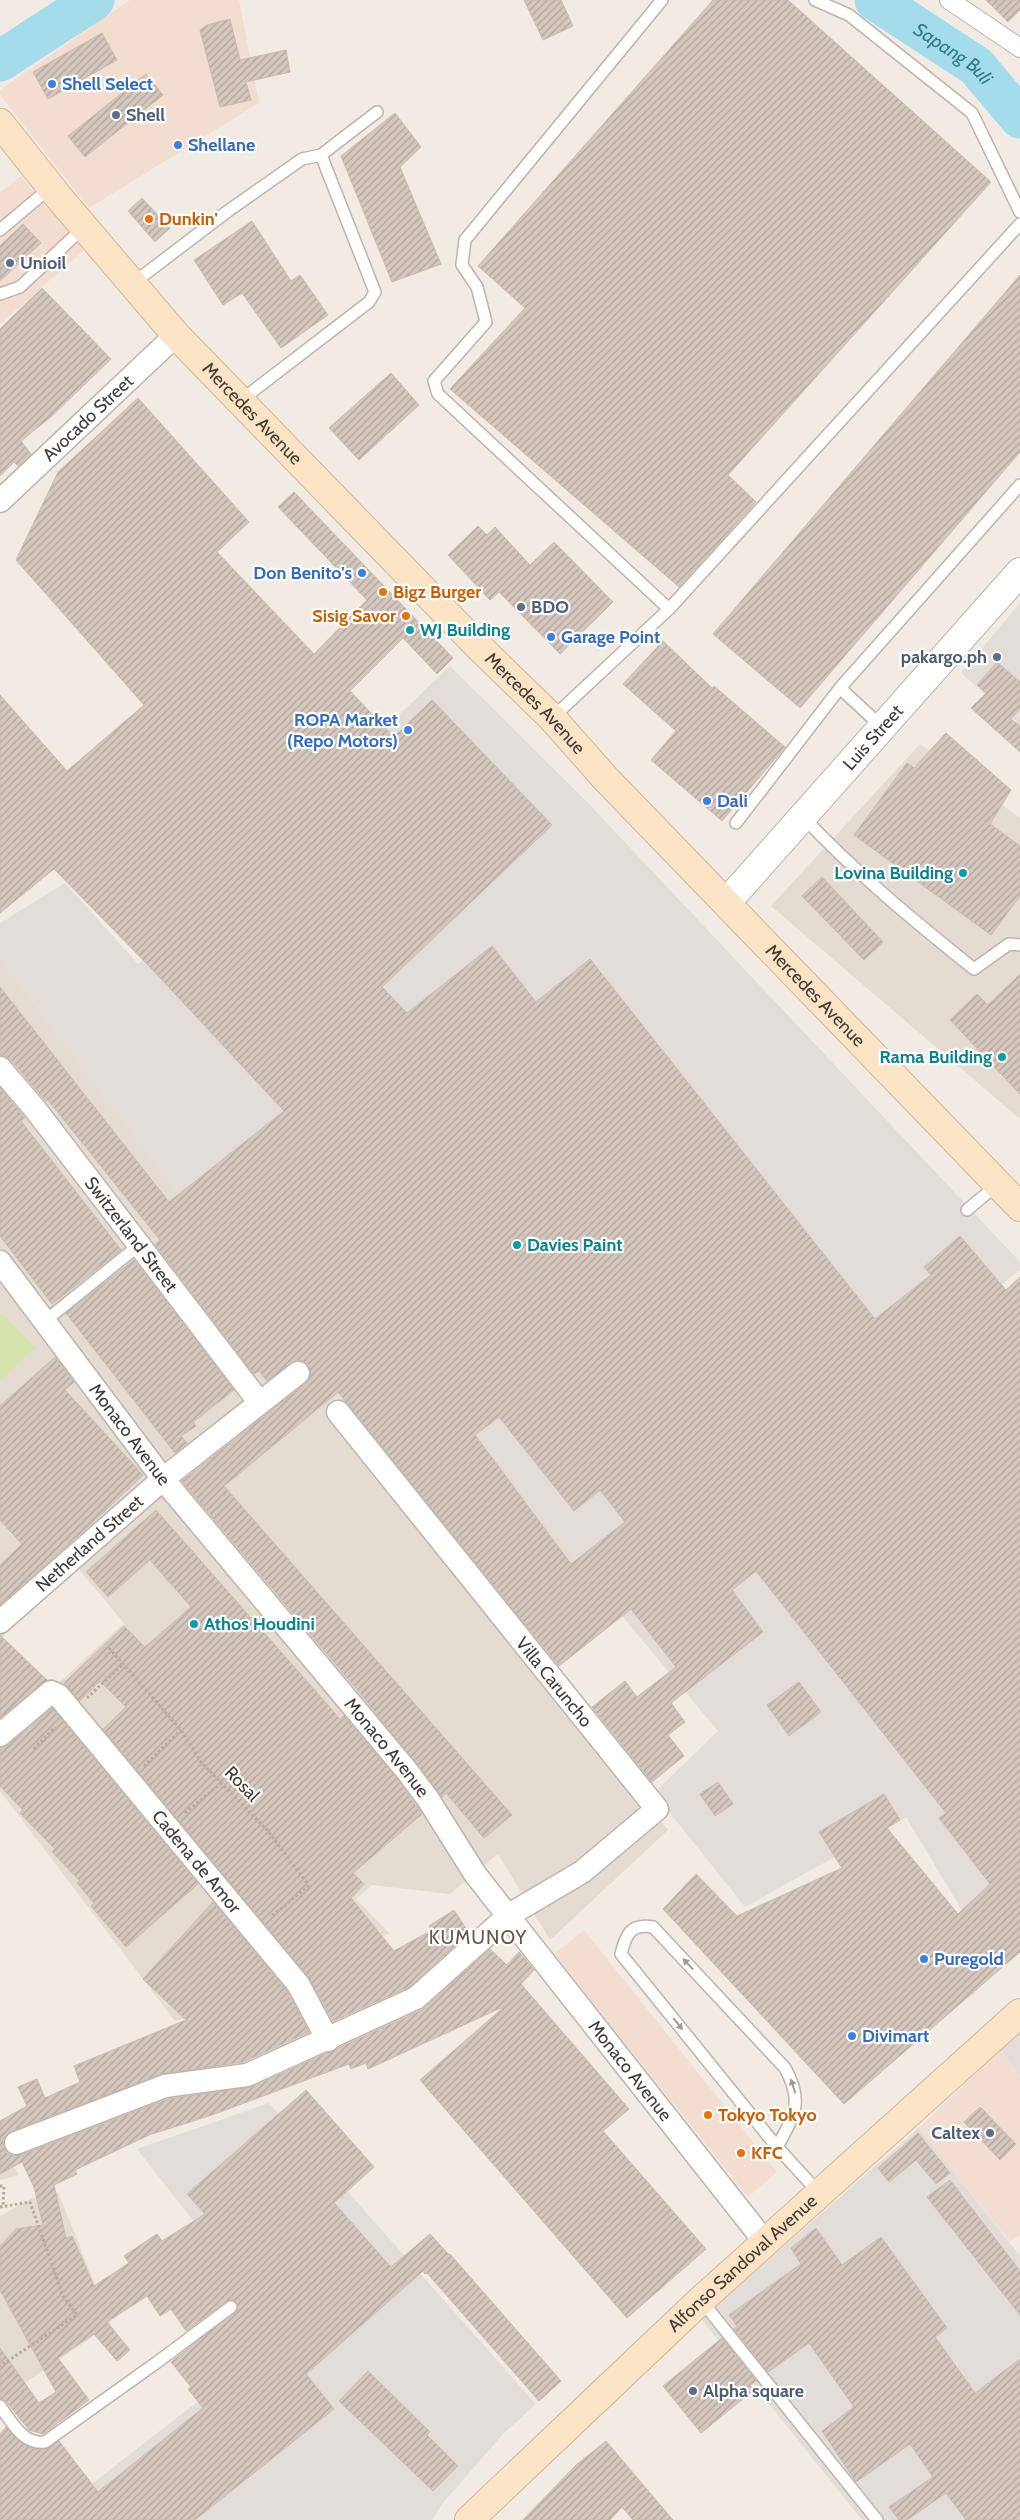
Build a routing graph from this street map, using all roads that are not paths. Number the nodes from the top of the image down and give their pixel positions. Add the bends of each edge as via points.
1 (662, 0) edge
2 (815, 0) edge
3 (949, 0) edge
4 (1020, 48) edge
5 (377, 112) dead end
6 (0, 124) edge
7 (322, 155) junction
8 (51, 187) junction
9 (1020, 212) edge
10 (1020, 224) edge
11 (84, 227) junction
12 (0, 230) edge
13 (132, 284) junction
14 (0, 294) edge
15 (176, 335) junction
16 (240, 401) junction
17 (1020, 485) edge
18 (0, 501) edge
19 (1020, 572) edge
20 (669, 609) junction
21 (840, 688) junction
22 (552, 718) junction
23 (882, 727) junction
24 (803, 817) junction
25 (736, 823) dead end
26 (727, 902) junction
27 (1020, 945) edge
28 (0, 1068) edge
29 (998, 1184) junction
30 (1020, 1207) edge
31 (967, 1210) dead end
32 (138, 1246) junction
33 (0, 1262) edge
34 (45, 1321) junction
35 (298, 1373) dead end
36 (260, 1403) junction
37 (338, 1412) dead end
38 (163, 1479) junction
39 (0, 1622) edge
40 (0, 1735) edge
41 (509, 1915) junction
42 (1020, 2013) edge
43 (328, 2040) junction
44 (16, 2143) dead end
45 (776, 2147) junction
46 (819, 2193) junction
47 (765, 2242) junction
48 (701, 2300) junction
49 (231, 2307) dead end
50 (0, 2406) edge
51 (469, 2520) edge
52 (878, 2520) edge

1 - 20 lane via 465,240 462,265 477,287 486,322 434,381 438,394
2 - 9 lane via 849,14 972,113
3 - 4 street
5 - 7 lane
6 - 8 main road, Mercedes Avenue
7 - 13 lane via 302,159
7 - 16 lane via 375,292 362,308
8 - 11 main road, Mercedes Avenue
8 - 12 lane
10 - 20 lane
11 - 13 main road, Mercedes Avenue
11 - 14 lane via 20,286
13 - 15 main road, Mercedes Avenue
15 - 16 main road, Mercedes Avenue
15 - 18 street, Avocado Street
16 - 22 main road, Mercedes Avenue
17 - 21 lane
19 - 23 street, Luis Street
20 - 22 lane
21 - 23 lane
21 - 25 lane
22 - 26 main road, Mercedes Avenue via 606,779
23 - 24 street, Luis Street
24 - 26 street, Luis Street
24 - 27 lane via 900,911 974,969 1009,944
26 - 29 main road, Mercedes Avenue
28 - 32 street, Switzerland Street via 35,1109
29 - 30 main road, Mercedes Avenue
29 - 31 lane
32 - 34 lane
32 - 36 street, Switzerland Street
33 - 34 street, Monaco Avenue
34 - 38 street, Monaco Avenue
35 - 36 street, Netherland Street
36 - 38 street, Netherland Street
37 - 41 street, Villa Caruncho via 657,1809 582,1872
38 - 39 street, Netherland Street
38 - 41 street, Monaco Avenue via 407,1771 475,1874
40 - 43 street, Cadena de Amor via 53,1692 58,1695 298,1984
41 - 43 street via 416,1998
41 - 47 street, Monaco Avenue
42 - 46 main road, Alfonso Sandoval Avenue
43 - 44 street via 247,2075 165,2086
45 -> 45 lane via 792,2120 797,2101 794,2085 785,2068 653,1927 641,1925 633,1929 625,1939 621,1954
45 - 46 lane
46 - 47 main road, Alfonso Sandoval Avenue
47 - 48 main road, Alfonso Sandoval Avenue
48 - 51 main road, Alfonso Sandoval Avenue
48 - 52 lane
49 - 50 lane via 45,2442 28,2440

